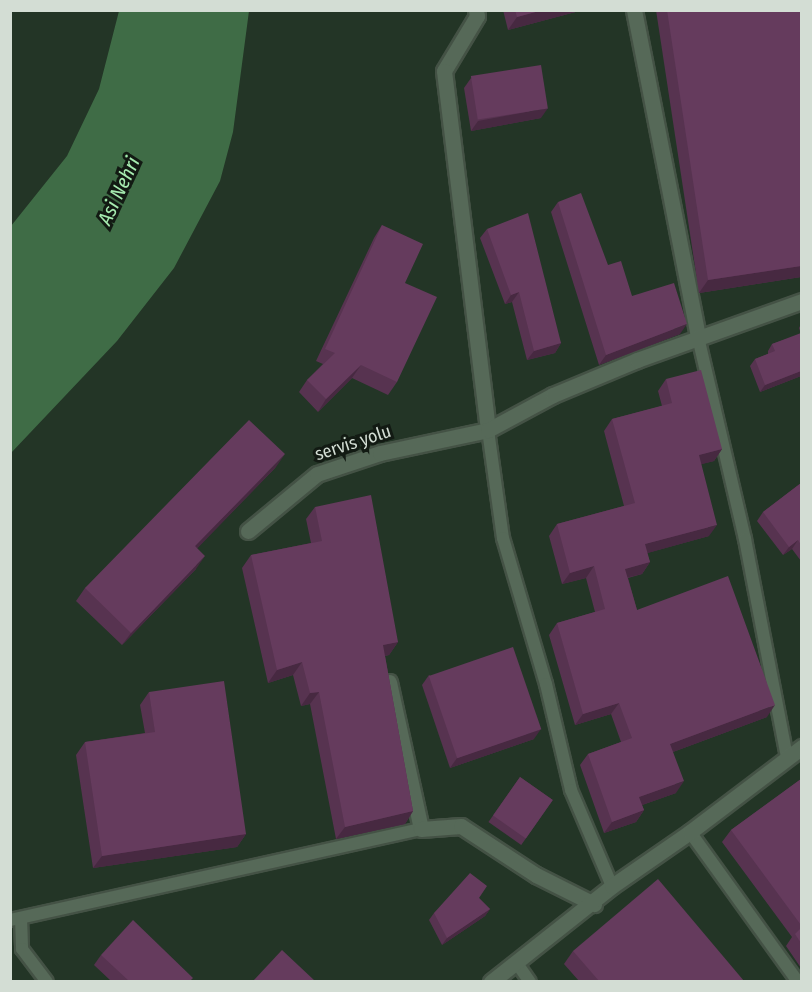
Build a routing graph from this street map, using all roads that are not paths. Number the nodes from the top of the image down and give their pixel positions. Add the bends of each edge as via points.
1 (476, 10) edge
2 (634, 10) edge
3 (801, 301) edge
4 (698, 337) junction
5 (488, 430) junction
6 (248, 531) dead end
7 (386, 668) edge
8 (801, 747) edge
9 (787, 758) junction
10 (421, 829) junction
11 (690, 832) junction
12 (612, 886) junction
13 (594, 904) junction
14 (16, 919) edge
15 (516, 962) junction
16 (47, 981) edge
17 (491, 981) edge
18 (530, 981) edge
19 (798, 981) edge

1 - 5 street via 477,16 444,71
2 - 4 street
3 - 4 street, servis yolu
4 - 5 street, servis yolu via 553,395
4 - 9 lane via 745,540
5 - 6 street, servis yolu via 380,453 317,474
5 - 12 lane via 504,538 546,684 571,790
7 - 10 street
8 - 9 street
9 - 11 street
10 - 13 street via 461,826 536,875
10 - 14 lane
11 - 12 street
11 - 19 lane
12 - 13 street
13 - 15 street
14 - 16 lane via 22,949
15 - 17 street
15 - 18 lane

